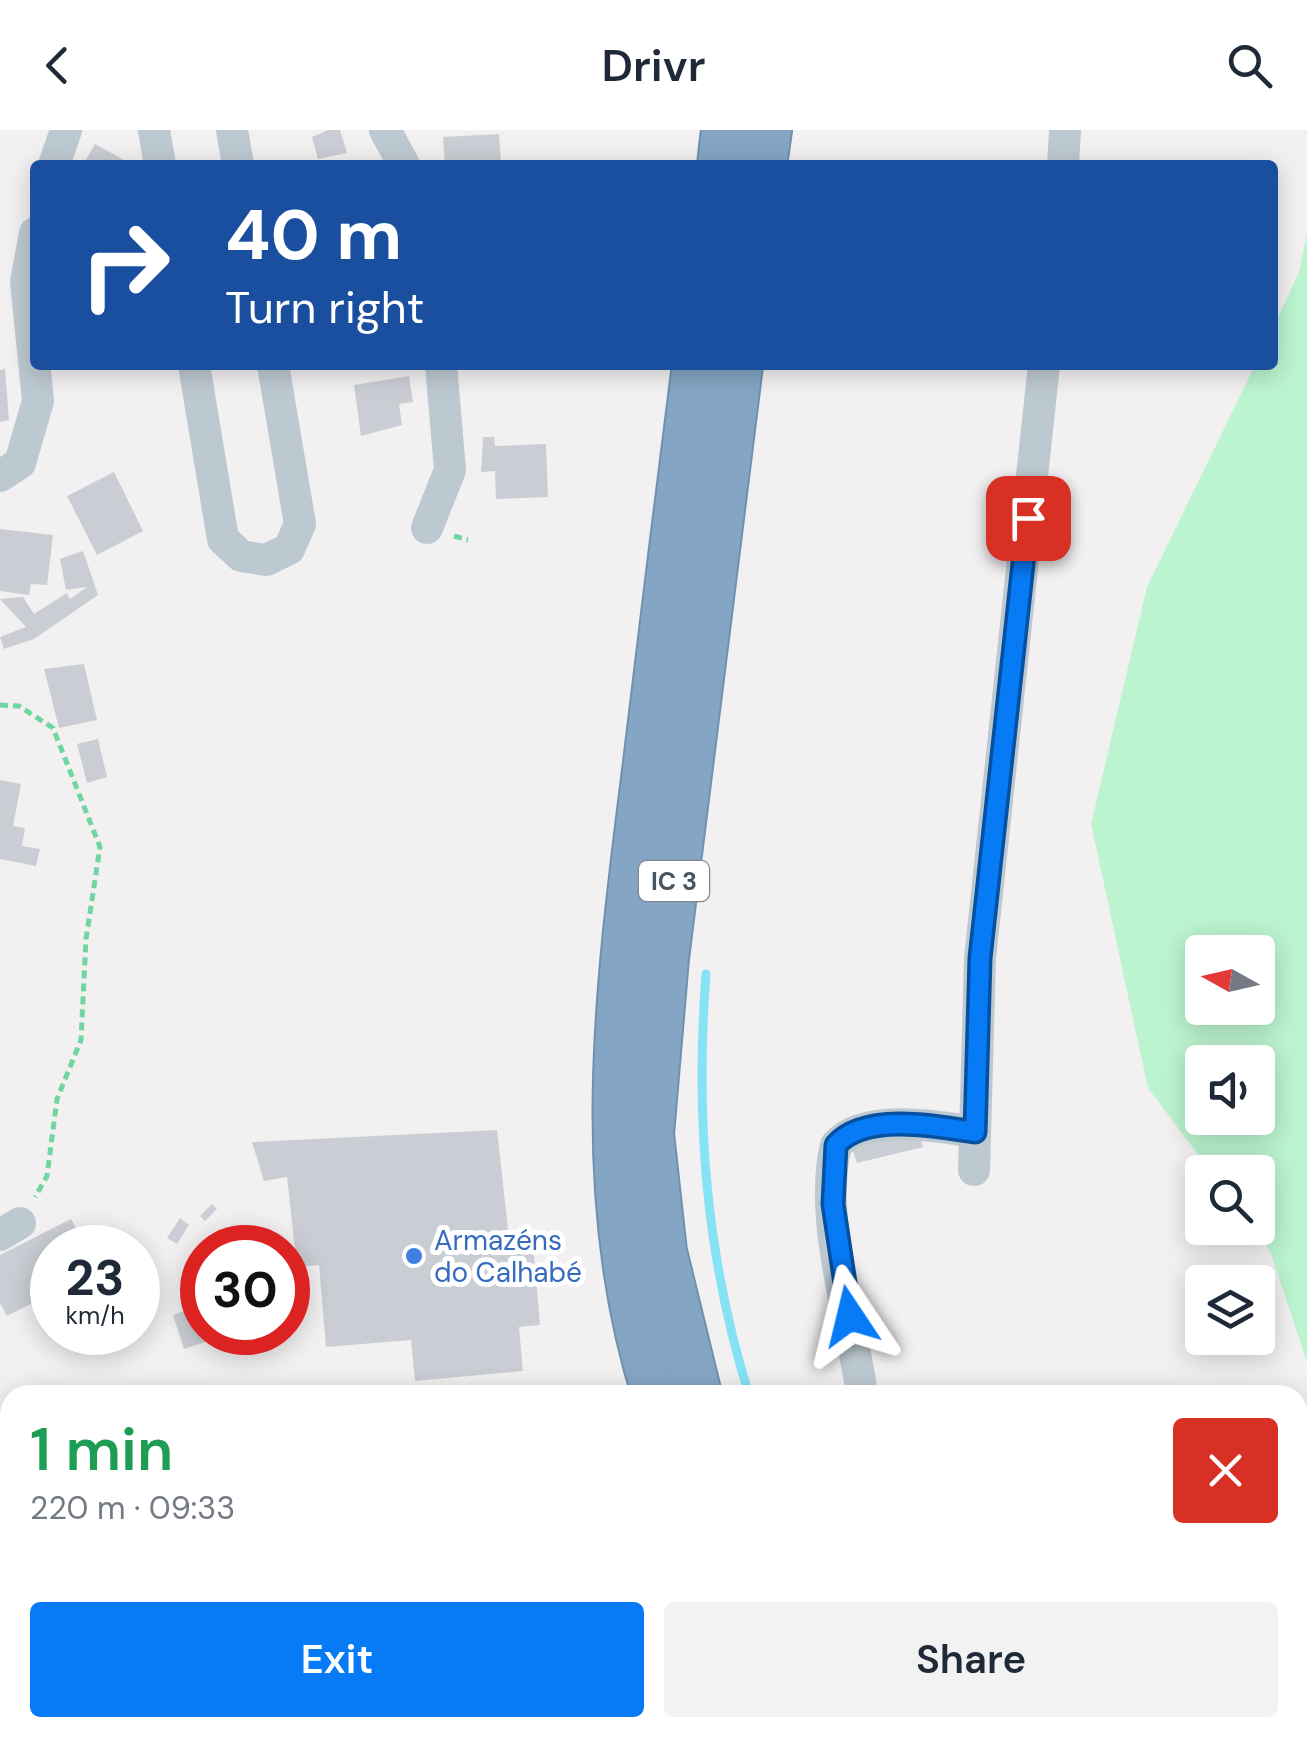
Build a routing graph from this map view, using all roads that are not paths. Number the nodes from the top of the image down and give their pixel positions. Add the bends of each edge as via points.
1 (66, 130) edge
2 (154, 130) edge
3 (232, 130) edge
4 (384, 130) edge
5 (726, 130) edge
6 (767, 130) edge
7 (1064, 130) edge
8 (56, 160) edge
9 (159, 160) edge
10 (237, 160) edge
11 (401, 160) edge
12 (723, 160) edge
13 (763, 160) edge
14 (1063, 160) edge
15 (30, 260) edge
16 (30, 322) edge
17 (35, 370) edge
18 (195, 370) edge
19 (274, 370) edge
20 (441, 370) edge
21 (696, 370) edge
22 (737, 370) edge
23 (1043, 370) edge
24 (0, 476) edge
25 (427, 528) dead end
26 (975, 1132) junction
27 (974, 1170) dead end
28 (647, 1385) edge
29 (695, 1385) edge
30 (860, 1385) edge

1 - 8 street
2 - 9 street
3 - 10 street
4 - 11 street
5 - 12 highway
6 - 13 highway
7 - 14 street
15 - 16 street
17 - 24 street via 38,401 20,463
18 - 19 street via 223,538 241,556 266,560 289,549 300,524
20 - 25 street via 450,470
21 - 28 highway, IC 3 via 624,954 614,1135
22 - 29 highway, IC 3 via 664,958 649,1134 662,1252
23 - 26 street via 980,958
26 - 27 street
26 - 30 street via 908,1123 856,1131 836,1145 836,1238

